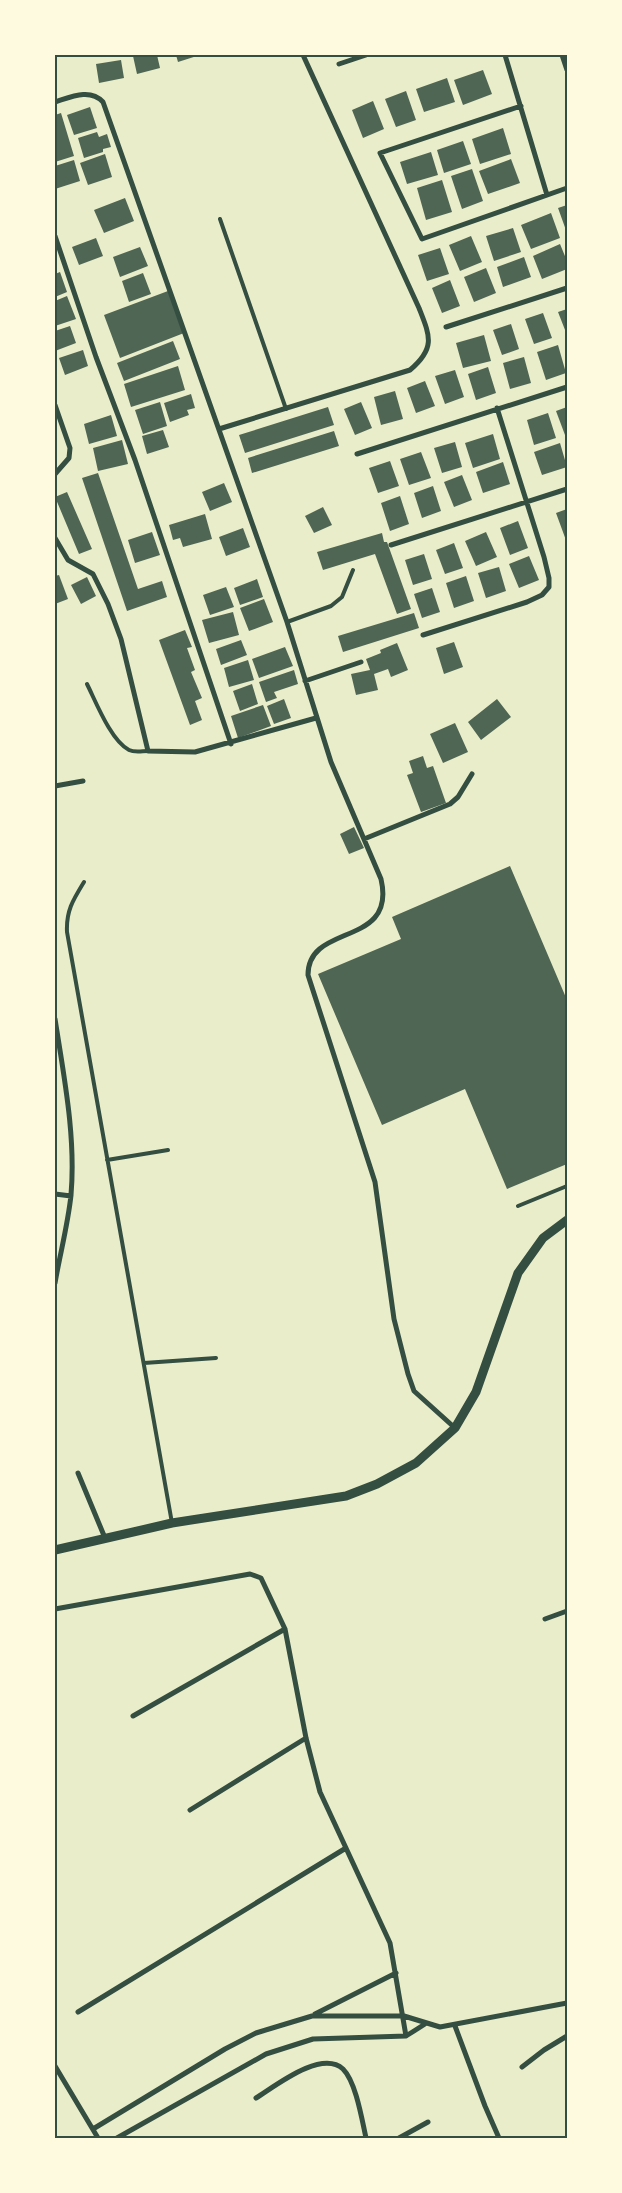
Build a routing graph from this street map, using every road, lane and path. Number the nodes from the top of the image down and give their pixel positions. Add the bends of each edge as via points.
1 (303, 55) edge
2 (366, 55) edge
3 (505, 55) edge
4 (562, 55) edge
5 (339, 64) dead end
6 (567, 70) edge
7 (55, 102) edge
8 (521, 106) junction
9 (567, 188) edge
10 (547, 195) junction
11 (220, 219) dead end
12 (55, 236) edge
13 (567, 288) edge
14 (446, 327) dead end
15 (567, 387) edge
16 (55, 405) edge
17 (497, 408) junction
18 (286, 409) junction
19 (219, 429) junction
20 (357, 454) dead end
21 (55, 474) edge
22 (567, 489) edge
23 (526, 501) junction
24 (55, 538) edge
25 (391, 545) dead end
26 (353, 570) dead end
27 (287, 622) junction
28 (423, 634) dead end
29 (361, 662) dead end
30 (305, 681) junction
31 (86, 684) dead end
32 (316, 718) junction
33 (231, 744) junction
34 (148, 751) junction
35 (472, 774) dead end
36 (83, 781) dead end
37 (55, 786) edge
38 (364, 839) junction
39 (84, 882) dead end
40 (55, 1020) edge
41 (168, 1150) dead end
42 (107, 1160) junction
43 (567, 1186) edge
44 (55, 1194) edge
45 (71, 1196) junction
46 (518, 1206) dead end
47 (567, 1220) edge
48 (55, 1283) edge
49 (216, 1358) dead end
50 (144, 1363) junction
51 (455, 1428) junction
52 (78, 1473) dead end
53 (172, 1523) junction
54 (105, 1538) junction
55 (55, 1550) edge
56 (55, 1608) edge
57 (567, 1611) edge
58 (545, 1619) dead end
59 (284, 1629) junction
60 (133, 1716) dead end
61 (306, 1738) junction
62 (190, 1810) dead end
63 (346, 1848) junction
64 (396, 1973) junction
65 (567, 2002) edge
66 (78, 2012) dead end
67 (312, 2016) junction
68 (404, 2016) junction
69 (425, 2024) junction
70 (455, 2026) junction
71 (406, 2036) junction
72 (567, 2036) edge
73 (55, 2066) edge
74 (522, 2067) dead end
75 (256, 2098) dead end
76 (428, 2122) dead end
77 (93, 2129) junction
78 (98, 2138) edge
79 (117, 2138) edge
80 (366, 2138) edge
81 (399, 2138) edge
82 (499, 2138) edge

1 - 18 street via 429,336 428,348 410,370
2 - 5 street
3 - 8 street
4 - 6 street
7 - 19 street via 85,94 98,96 104,102
8 - 10 street
8 - 10 street via 380,153 422,239
9 - 10 street
11 - 18 lane
12 - 33 street
13 - 14 street
15 - 17 street
16 - 21 street via 70,448 69,458
17 - 20 street
17 - 23 street
18 - 19 street
19 - 27 street
22 - 23 street
23 - 25 street
23 - 28 street via 544,557 549,587 542,595 527,602
24 - 34 street via 68,560 92,574 108,604 121,639
26 - 27 lane via 342,597 331,606
27 - 30 street
29 - 30 street
30 - 32 street
31 - 34 lane via 121,744 129,750
32 - 33 street
32 - 38 street
33 - 34 street via 195,752
35 - 38 street via 450,804
36 - 37 street
38 - 51 street via 384,892 383,901 368,925 318,949 308,964 308,975 374,1182 394,1319 408,1374 414,1391
39 - 42 lane via 69,905 67,932
40 - 45 street via 68,1106
41 - 42 lane
42 - 50 lane
43 - 46 lane
44 - 45 street
45 - 48 street
47 - 51 street via 543,1238 518,1273 476,1392
49 - 50 lane
50 - 53 lane
51 - 53 street via 416,1463 346,1496
52 - 54 street
53 - 54 street
54 - 55 street
56 - 59 street via 250,1574 261,1578
57 - 58 street
59 - 60 street
59 - 61 street
61 - 62 street
61 - 63 street via 320,1792
63 - 64 street via 390,1943
63 - 66 street
64 - 67 street
64 - 68 street
65 - 70 street
67 - 68 street
67 - 77 street via 248,2037
68 - 69 street
68 - 71 street
69 - 70 street
69 - 71 street
70 - 82 street
71 - 79 street via 313,2039 266,2054
72 - 74 street
73 - 77 street
75 - 80 street via 300,2070 337,2065 344,2070 354,2090
76 - 81 street
77 - 78 street

